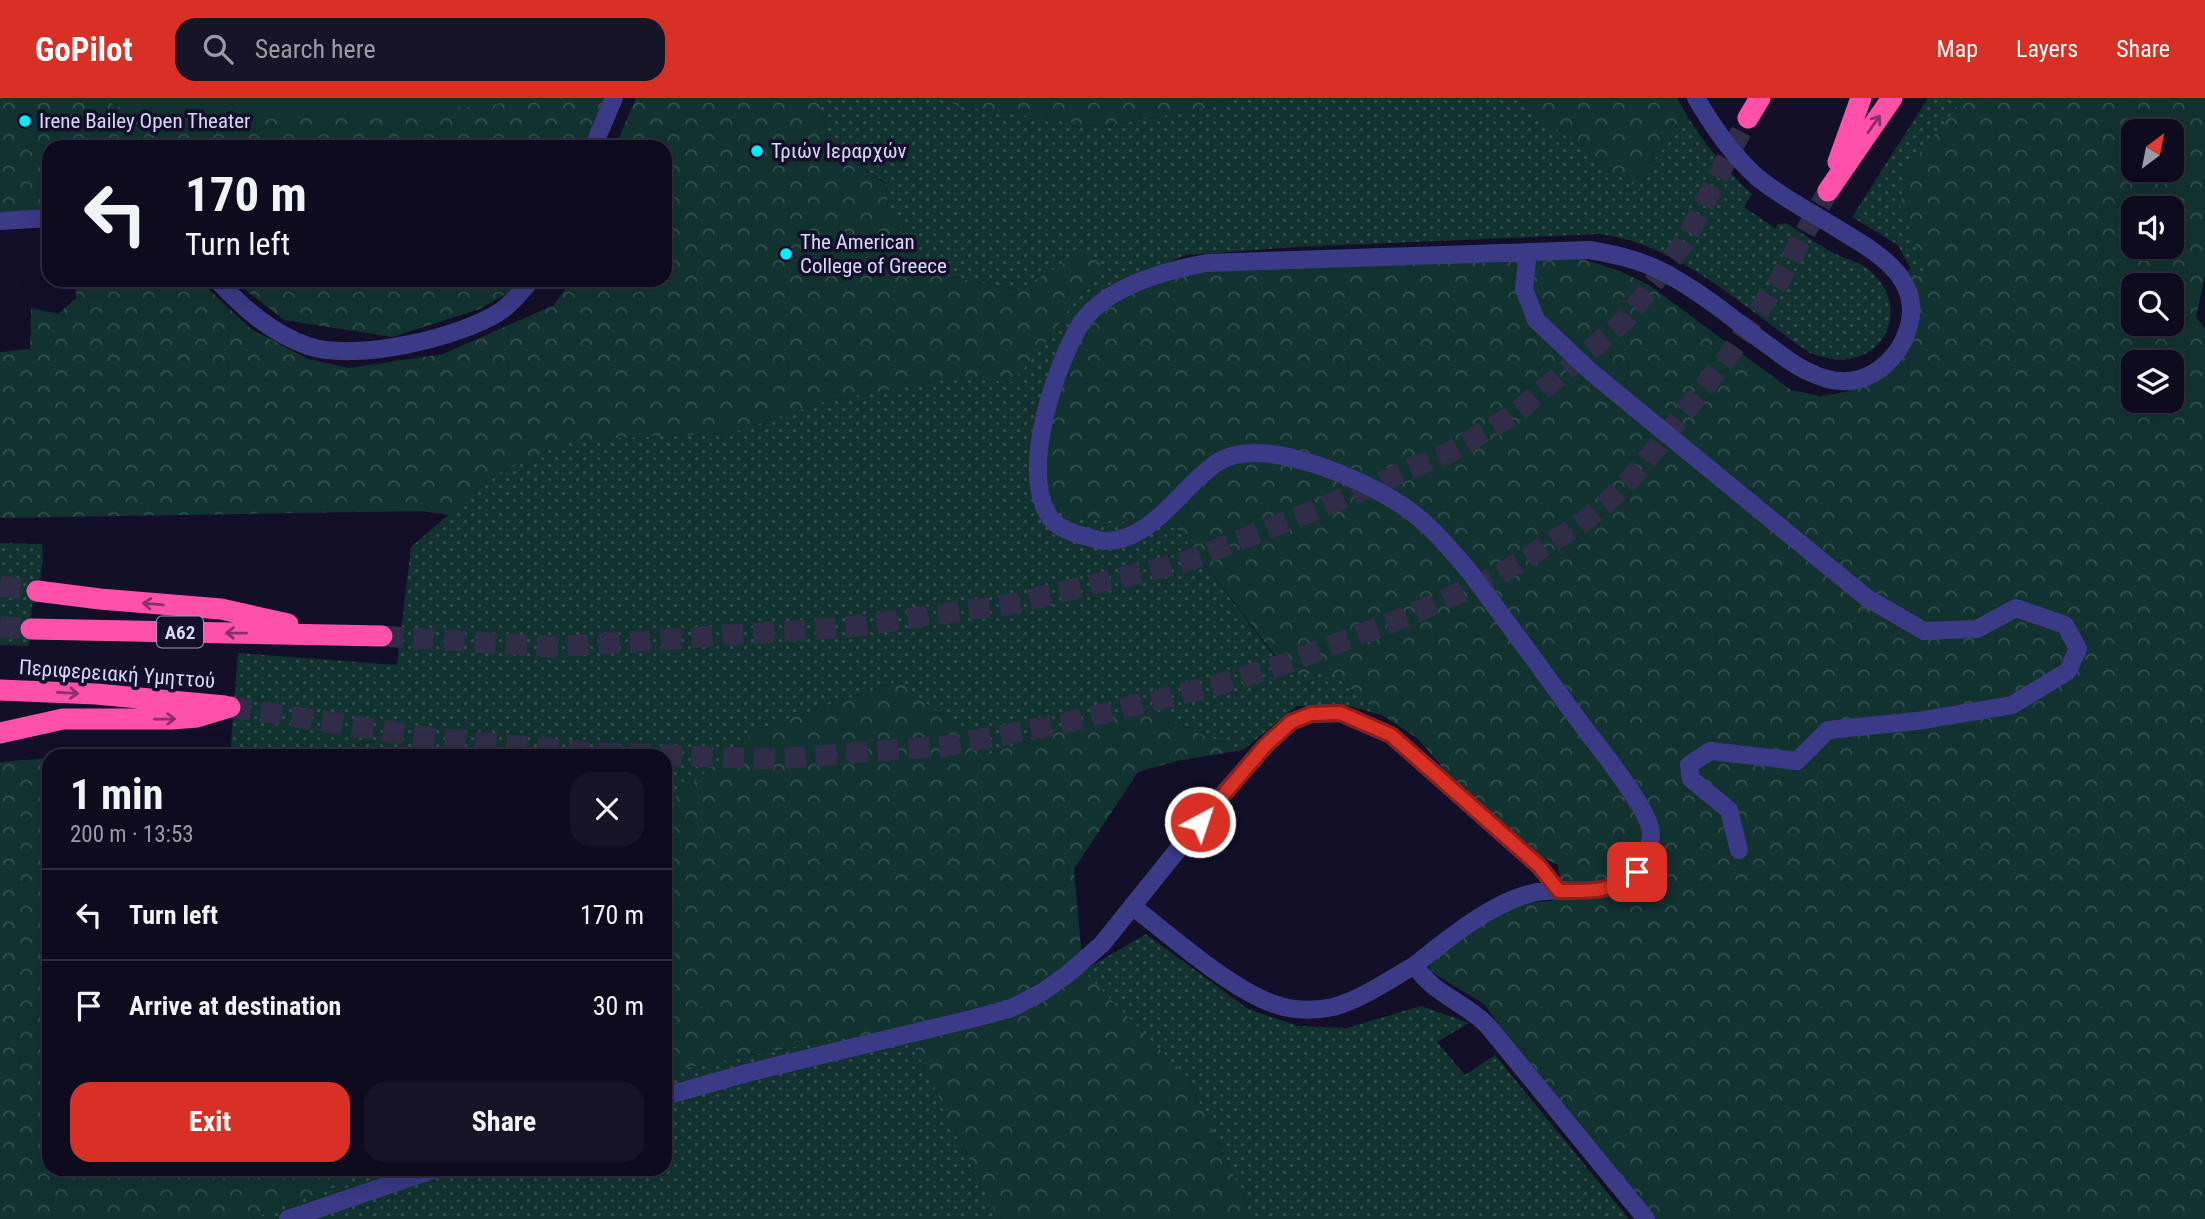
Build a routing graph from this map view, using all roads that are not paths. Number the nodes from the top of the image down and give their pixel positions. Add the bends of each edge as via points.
1 (614, 98) edge
2 (1696, 98) edge
3 (1861, 98) edge
4 (1892, 98) edge
5 (596, 140) edge
6 (42, 218) edge
7 (0, 220) edge
8 (1528, 252) junction
9 (224, 287) edge
10 (525, 287) edge
11 (37, 591) tunnel mouth
12 (31, 629) tunnel mouth
13 (329, 634) junction
14 (382, 636) tunnel mouth
15 (0, 690) edge
16 (0, 733) edge
17 (1739, 850) dead end
18 (1559, 891) junction
19 (1132, 906) junction
20 (1415, 965) junction
21 (672, 1094) edge
22 (415, 1176) edge
23 (288, 1219) edge
24 (1646, 1219) edge

1 - 5 street
2 - 8 street via 1730,149 1759,178 1876,251 1899,274 1910,297 1911,319 1903,342 1881,369 1849,381 1824,378 1792,363 1689,286 1654,267 1589,250
3 -> 4 highway via 1828,191
6 - 7 street
8 - 17 street via 1524,289 1536,320 1591,372 1867,598 1924,631 1977,629 2016,608 2065,625 2078,649 2068,671 2011,705 1829,730 1797,761 1710,751 1689,765 1691,779 1729,810
8 - 18 street via 1207,264 1171,270 1122,289 1078,328 1057,370 1040,448 1039,487 1052,521 1075,534 1104,541 1133,536 1152,524 1198,478 1220,461 1241,453 1270,453 1321,467 1362,483 1410,511 1469,571 1616,770 1651,830 1648,852 1637,872 1624,883 1600,891
9 - 10 street via 246,310 285,336 343,352 415,342 471,326 500,311
13 -> 11 highway via 221,609
13 -> 12 highway, Περιφερειακή Υμηττού / Α62
13 - 14 highway, Περιφερειακή Υμηττού / Α62
15 - 16 highway, Περιφερειακή Υμηττού via 230,707 172,719 63,719
18 - 19 street via 1539,866 1391,735 1340,713 1311,714 1291,722 1265,746
18 - 20 street via 1536,892 1485,914
19 - 20 street via 1223,975 1260,998 1288,1008 1312,1010 1344,1003
19 - 21 street via 1102,944 1069,973 1012,1008
20 - 24 street via 1429,984 1472,1012 1495,1034
22 - 23 street

